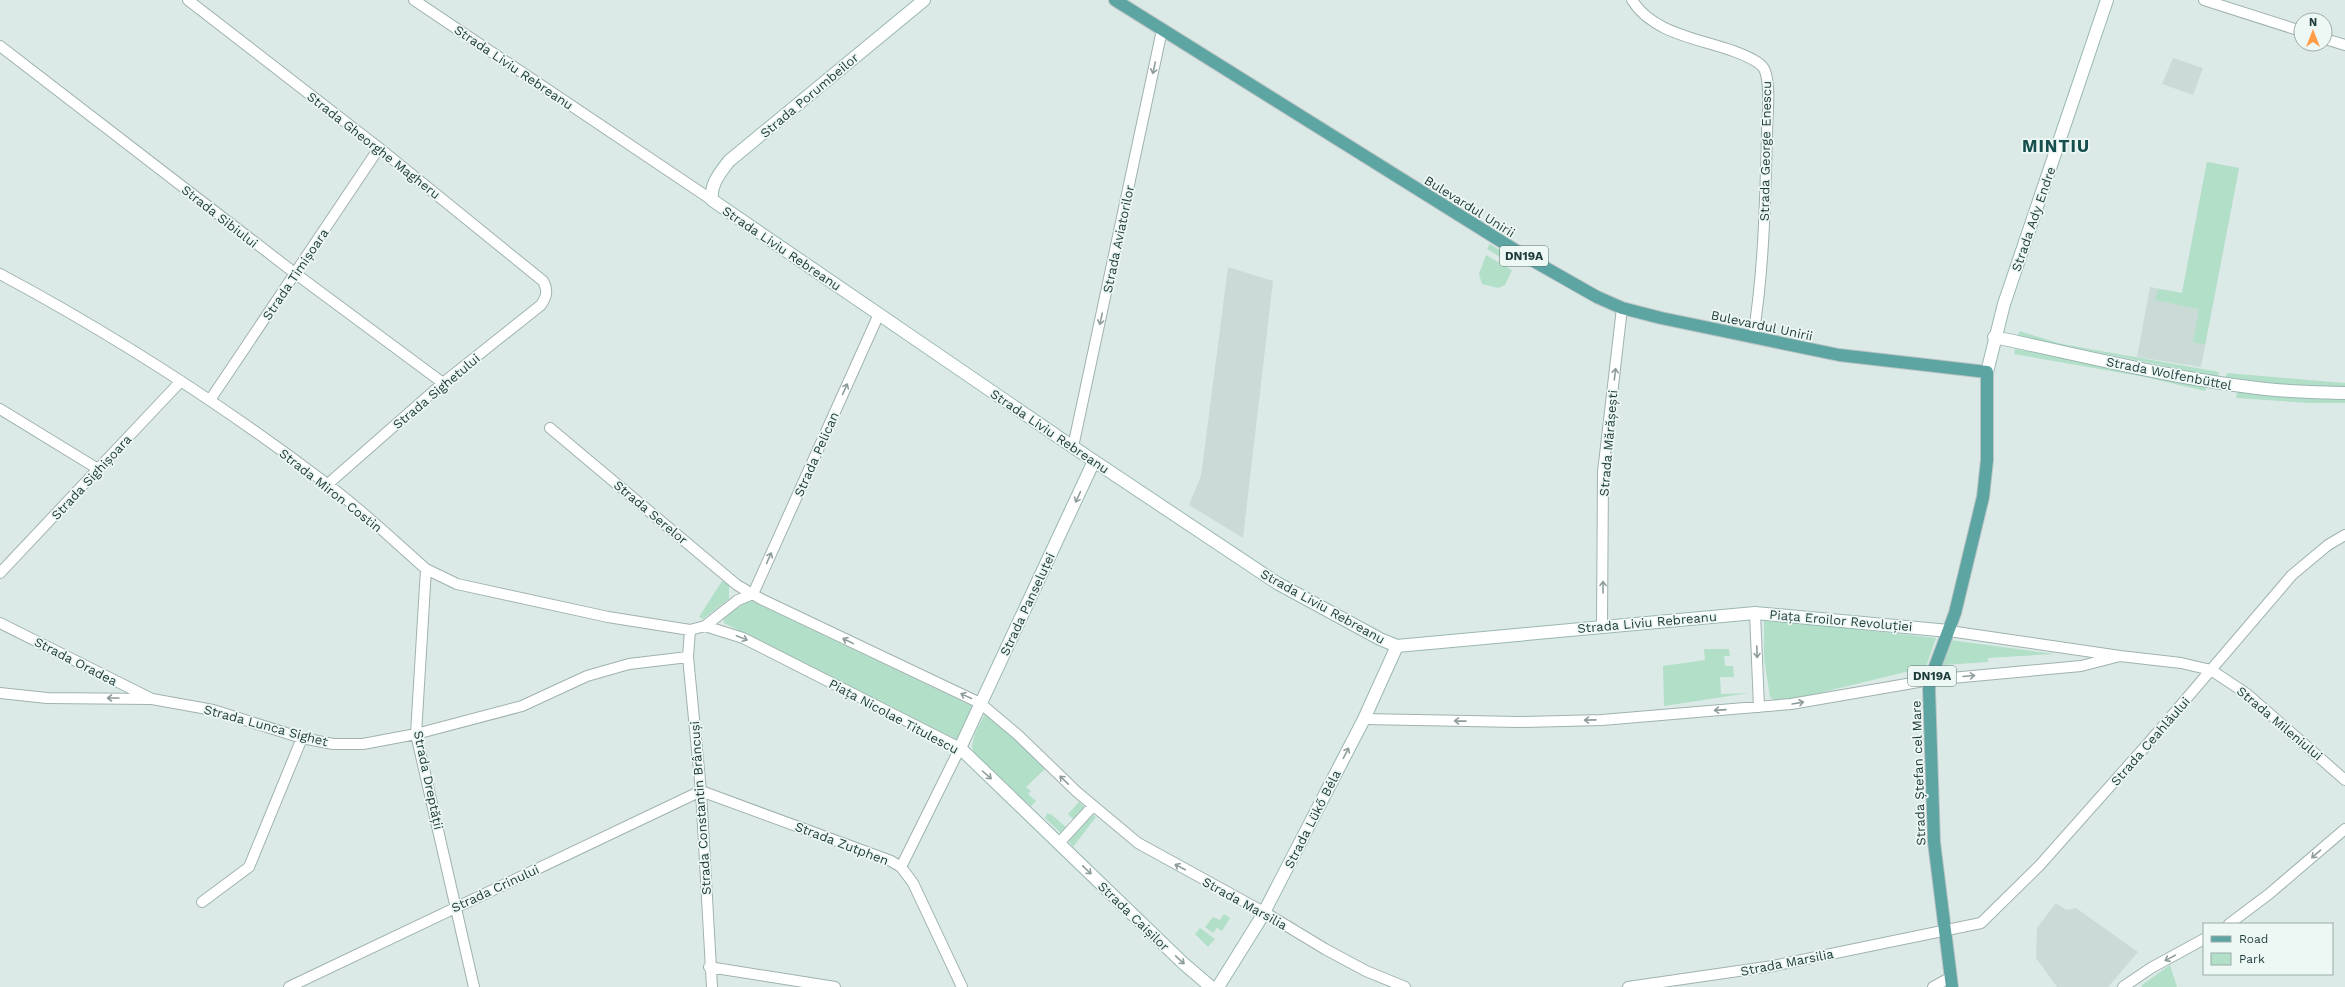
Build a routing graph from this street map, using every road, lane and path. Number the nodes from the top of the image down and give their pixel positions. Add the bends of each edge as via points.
1 (188, 0) edge
2 (414, 0) edge
3 (924, 0) edge
4 (1115, 0) edge
5 (1632, 0) edge
6 (2107, 0) edge
7 (2204, 0) edge
8 (2293, 28) edge
9 (1162, 30) junction
10 (2333, 41) edge
11 (2345, 45) edge
12 (0, 46) edge
13 (380, 148) junction
14 (712, 200) junction
15 (0, 274) edge
16 (296, 274) junction
17 (545, 299) joint
18 (1622, 308) junction
19 (879, 314) junction
20 (1753, 337) junction
21 (1994, 337) junction
22 (1987, 372) junction
23 (181, 381) junction
24 (442, 383) junction
25 (2345, 393) edge
26 (210, 400) junction
27 (0, 409) edge
28 (550, 428) dead end
29 (1073, 448) junction
30 (1094, 461) junction
31 (98, 469) junction
32 (328, 484) junction
33 (2345, 535) edge
34 (426, 569) junction
35 (0, 573) edge
36 (753, 594) junction
37 (1755, 613) junction
38 (0, 623) edge
39 (705, 626) junction
40 (1602, 626) junction
41 (690, 630) junction
42 (1949, 630) junction
43 (1397, 646) junction
44 (2120, 656) junction
45 (688, 657) junction
46 (2211, 670) junction
47 (1930, 680) junction
48 (0, 693) edge
49 (152, 699) junction
50 (980, 703) junction
51 (1759, 707) junction
52 (1364, 719) junction
53 (416, 734) junction
54 (302, 738) junction
55 (960, 748) junction
56 (2345, 780) edge
57 (701, 791) junction
58 (1093, 806) junction
59 (2345, 829) edge
60 (1059, 843) junction
61 (901, 867) junction
62 (202, 902) dead end
63 (456, 906) junction
64 (1264, 912) junction
65 (2230, 923) edge
66 (1945, 931) junction
67 (2203, 940) edge
68 (709, 967) junction
69 (1952, 982) edge
70 (289, 987) edge
71 (474, 987) edge
72 (712, 987) edge
73 (835, 987) edge
74 (962, 987) edge
75 (1211, 987) edge
76 (1218, 987) edge
77 (1405, 987) edge
78 (1628, 987) edge
79 (1933, 987) edge
80 (2123, 987) edge

1 - 13 street, Strada Gheorghe Magheru
2 - 14 street, Strada Liviu Rebreanu
3 - 14 main road, Strada Porumbeilor via 729,161 714,183 711,191
4 - 9 main road, Bulevardul Unirii / DN19A
5 - 20 street, Strada George Enescu via 1637,8 1655,23 1744,56 1759,63 1765,70 1767,106 1762,272
6 - 21 main road, Strada Ady Endre / DN19A
7 - 8 street
9 - 18 main road, Bulevardul Unirii / DN19A via 1523,255 1596,297
9 -> 29 street, Strada Aviatorilor
10 - 11 street
12 - 16 street, Strada Sibiului
13 - 16 street, Strada Timișoara
13 - 17 street, Strada Gheorghe Magheru via 542,281 546,287
14 - 19 main road, Strada Liviu Rebreanu
15 - 23 street, Strada Miron Costin via 50,300
16 - 24 street, Strada Sibiului
16 - 26 street, Strada Timișoara
17 - 24 street, Strada Sighetului via 541,305
18 - 20 main road, Bulevardul Unirii / DN19A
40 -> 18 street, Strada Mărășești via 1604,472
19 - 29 main road, Strada Liviu Rebreanu
36 -> 19 street, Strada Pelican
20 - 22 main road, Bulevardul Unirii / DN19A via 1839,355
21 - 22 main road, Strada Ady Endre / DN19A
21 - 25 main road, Strada Wolfenbüttel via 2225,384
22 - 42 main road, Strada Ștefan cel Mare / DN19A via 1987,460 1983,497
23 - 26 street, Strada Miron Costin
23 - 31 street, Strada Sighișoara
24 - 32 street, Strada Sighetului
26 - 32 street, Strada Miron Costin
27 - 31 street
28 - 36 street, Strada Serelor via 738,585
29 - 30 main road, Strada Liviu Rebreanu
30 - 43 main road, Strada Liviu Rebreanu via 1277,583
30 -> 50 main road, Strada Panseluței
31 - 35 street, Strada Sighișoara
32 - 34 street, Strada Miron Costin
33 - 46 street, Strada Ceahlăului via 2328,545 2292,575
34 - 41 street, Strada Miron Costin via 457,584 608,617
34 - 53 street, Strada Dreptății
36 - 39 street via 738,600
50 -> 36 street
37 - 40 main road, Strada Liviu Rebreanu
37 - 42 main road, Piața Eroilor Revoluției
37 -> 51 street, Piața Eroilor Revoluției
38 - 49 street, Strada Oradea
39 - 41 street
39 -> 55 street, Piața Nicolae Titulescu via 743,638
40 - 43 main road, Strada Liviu Rebreanu
41 - 45 street, Strada Constantin Brâncuși
42 - 44 street, Piața Eroilor Revoluției
42 - 47 main road, Strada Ștefan cel Mare / DN19A
43 - 52 main road, Strada Lükő Béla
44 - 46 street, Piața Eroilor Revoluției via 2181,663
47 -> 44 street, Piața Eroilor Revoluției via 2081,666
45 - 53 street, Strada Lunca Sighet via 629,664 587,676 522,706
45 - 57 street, Strada Constantin Brâncuși
46 - 56 street, Strada Mileniului via 2247,694
46 - 66 street, Strada Ceahlăului via 2026,881 1981,923
51 -> 47 street, Piața Eroilor Revoluției via 1791,704
47 - 66 main road, Strada Ștefan cel Mare / DN19A via 1934,842
49 -> 48 street, Strada Lunca Sighet via 46,698
49 - 54 street, Strada Lunca Sighet via 213,710
50 - 55 main road, Strada Panseluței
58 -> 50 street
51 -> 52 street via 1602,720 1519,722
64 -> 52 main road, Strada Lükő Béla
53 - 54 street, Strada Lunca Sighet via 363,744 333,744
53 - 63 street, Strada Dreptății
54 - 62 street via 249,867
55 -> 60 main road, Piața Nicolae Titulescu
55 - 61 street
57 - 61 street, Strada Zutphen via 891,860
57 - 63 street, Strada Crinului
57 - 68 street, Strada Constantin Brâncuși
58 - 60 street
64 -> 58 street, Strada Marsilia via 1138,843
59 -> 65 street via 2269,894
60 -> 75 main road, Strada Caișilor
61 - 74 street, Strada Zutphen via 913,883
63 - 70 street, Strada Crinului
63 - 71 street, Strada Dreptății
64 - 76 main road, Strada Lükő Béla
64 - 77 street, Strada Marsilia via 1366,971
66 - 69 main road, Strada Ștefan cel Mare / DN19A
66 - 78 street, Strada Marsilia via 1773,966
67 -> 80 street via 2151,968
68 - 72 street, Strada Constantin Brâncuși
68 - 73 street
69 - 79 street

